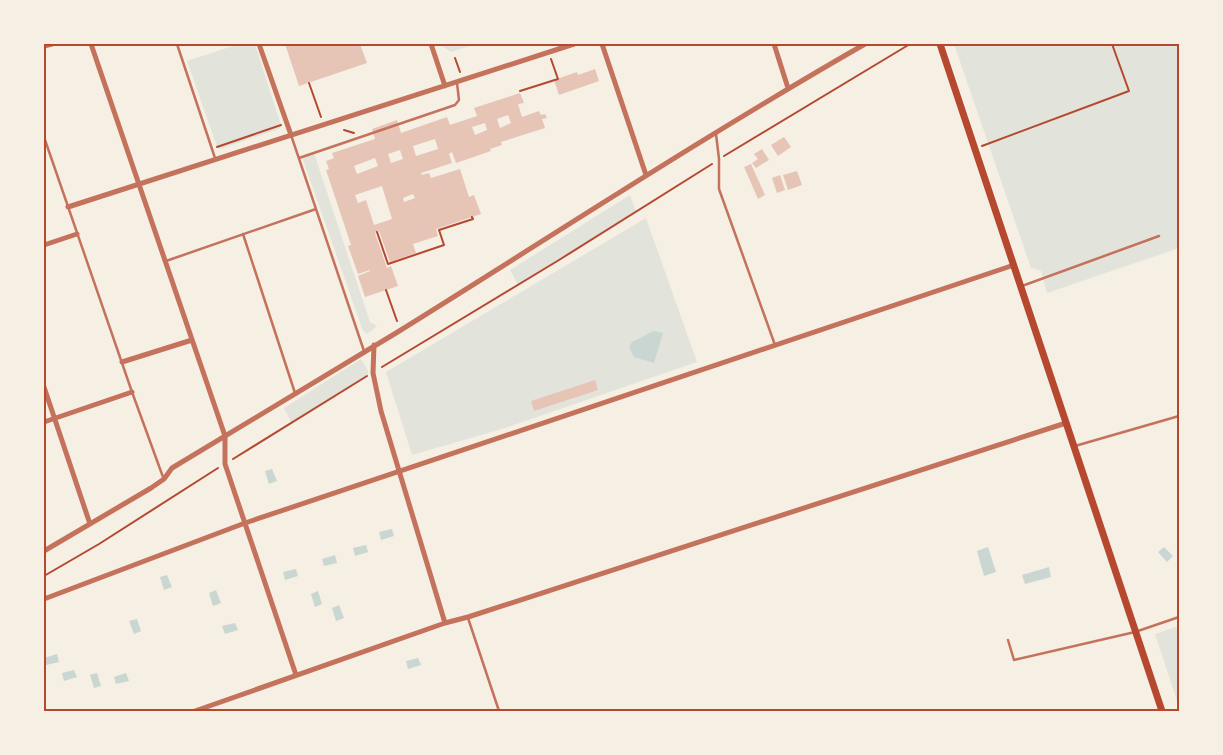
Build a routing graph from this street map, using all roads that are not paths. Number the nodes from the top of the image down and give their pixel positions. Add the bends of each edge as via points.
1 (52, 44) edge
2 (91, 44) edge
3 (177, 44) edge
4 (259, 44) edge
5 (431, 44) edge
6 (574, 44) edge
7 (602, 44) edge
8 (774, 44) edge
9 (865, 44) edge
10 (940, 44) edge
11 (44, 46) edge
12 (456, 82) junction
13 (445, 86) junction
14 (788, 88) junction
15 (716, 132) junction
16 (291, 134) junction
17 (44, 137) edge
18 (299, 158) junction
19 (215, 159) junction
20 (646, 175) junction
21 (138, 184) junction
22 (68, 207) junction
23 (316, 209) junction
24 (77, 234) junction
25 (243, 234) junction
26 (1159, 236) dead end
27 (44, 245) edge
28 (165, 261) junction
29 (1014, 265) junction
30 (1021, 286) junction
31 (192, 340) junction
32 (374, 345) junction
33 (775, 345) junction
34 (364, 351) junction
35 (122, 362) junction
36 (44, 387) edge
37 (132, 392) junction
38 (295, 393) junction
39 (1179, 416) edge
40 (55, 419) junction
41 (44, 422) edge
42 (1066, 423) junction
43 (225, 436) junction
44 (1074, 446) junction
45 (398, 471) junction
46 (164, 479) junction
47 (90, 524) junction
48 (245, 524) junction
49 (44, 551) edge
50 (44, 598) edge
51 (468, 617) junction
52 (1179, 617) edge
53 (445, 623) junction
54 (1135, 632) junction
55 (1008, 640) dead end
56 (296, 675) junction
57 (207, 709) edge
58 (195, 711) edge
59 (499, 711) edge
60 (1162, 711) edge

1 - 11 street
2 - 21 street
3 - 19 lane
4 - 16 street
5 - 13 street
6 - 12 street
7 - 20 street
8 - 14 street
9 - 14 street
10 - 29 main road
12 - 13 street
12 - 18 lane via 459,100 455,105
13 - 16 street
14 - 15 street
15 - 20 street
15 - 33 lane via 719,189
16 - 18 lane
16 - 19 street
17 - 22 lane
18 - 23 lane
19 - 21 street
20 - 32 street
21 - 22 street
21 - 28 street
22 - 24 lane
23 - 25 lane
23 - 34 lane
24 - 27 street
24 - 35 lane
25 - 28 lane
25 - 38 lane
26 - 30 lane
28 - 31 street
29 - 30 main road
29 - 33 street
30 - 42 main road
31 - 35 street
31 - 43 street
32 - 34 street
32 - 45 street via 373,372
33 - 45 street
34 - 38 street
35 - 37 lane
36 - 40 street
37 - 40 street
37 - 46 lane
38 - 43 street
39 - 44 lane
40 - 41 street
40 - 47 street
42 - 44 main road
42 - 51 street
43 - 46 street via 172,468
43 - 48 street via 226,464
44 - 54 main road
45 - 48 street
45 - 53 street
46 - 47 street
47 - 49 street
48 - 50 street
48 - 56 street
51 - 53 street
51 - 59 lane
52 - 54 lane
53 - 56 street
54 - 55 lane via 1014,660
54 - 60 main road
56 - 57 street
57 - 58 street

